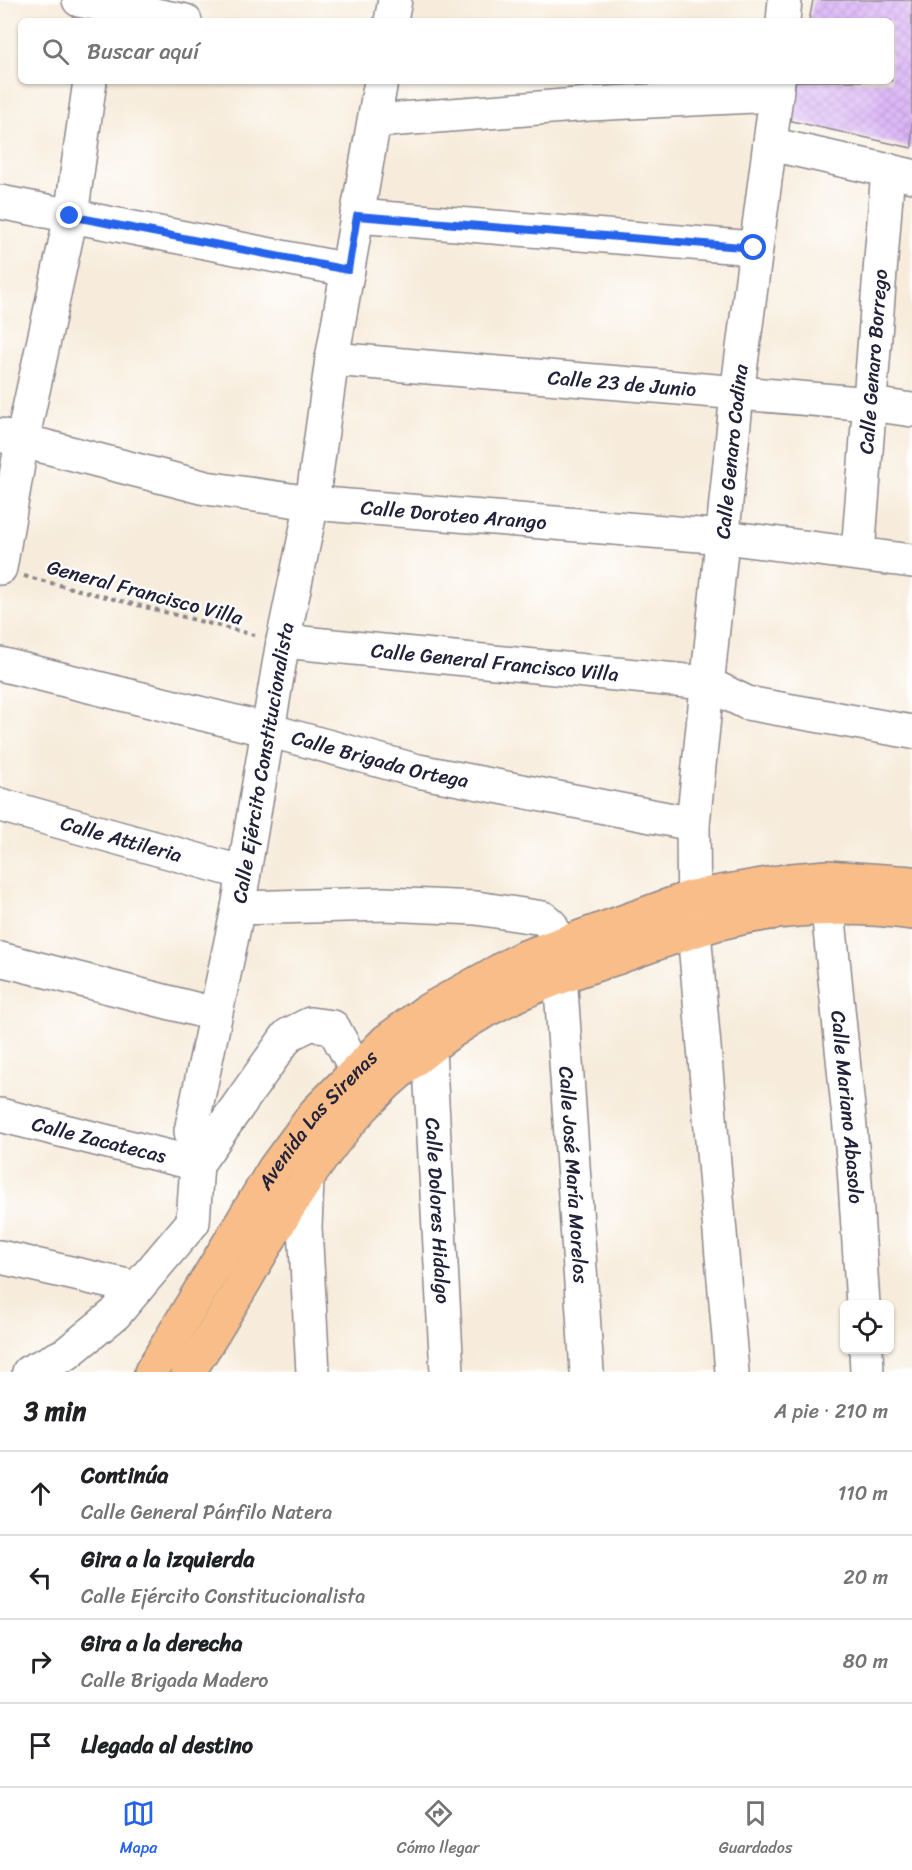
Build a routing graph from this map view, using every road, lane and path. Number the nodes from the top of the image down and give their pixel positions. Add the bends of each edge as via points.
1 (395, 0) edge
2 (785, 0) edge
3 (95, 6) edge
4 (167, 18) edge
5 (392, 18) edge
6 (783, 18) edge
7 (90, 84) edge
8 (381, 84) edge
9 (777, 88) edge
10 (375, 121) junction
11 (770, 144) junction
12 (900, 173) edge
13 (0, 202) edge
14 (70, 216) junction
15 (357, 216) junction
16 (754, 248) junction
17 (348, 270) junction
18 (332, 359) junction
19 (737, 394) junction
20 (871, 404) junction
21 (912, 410) edge
22 (11, 438) edge
23 (312, 503) junction
24 (724, 537) junction
25 (858, 553) junction
26 (912, 561) edge
27 (12, 572) edge
28 (283, 641) junction
29 (0, 664) edge
30 (706, 683) junction
31 (268, 730) junction
32 (912, 732) edge
33 (0, 805) edge
34 (693, 824) junction
35 (244, 873) junction
36 (912, 883) edge
37 (692, 897) junction
38 (238, 908) junction
39 (828, 910) junction
40 (912, 914) edge
41 (694, 931) junction
42 (558, 944) junction
43 (0, 959) edge
44 (560, 977) junction
45 (214, 1014) junction
46 (429, 1049) junction
47 (356, 1069) junction
48 (0, 1115) edge
49 (197, 1164) junction
50 (307, 1180) junction
51 (0, 1257) edge
52 (137, 1288) junction
53 (863, 1300) edge
54 (866, 1354) edge
55 (29, 1372) edge
56 (151, 1372) edge
57 (188, 1372) edge
58 (313, 1372) edge
59 (447, 1372) edge
60 (587, 1372) edge
61 (732, 1372) edge
62 (867, 1372) edge

1 - 5 street
2 - 6 street
3 - 4 street
7 - 14 street
8 - 10 street, Calle Ejército Constitucionalista
9 - 10 street
9 - 11 street, Calle Genaro Codina
10 - 15 street, Calle Ejército Constitucionalista
11 - 12 street
11 - 16 street, Calle Genaro Codina
12 - 20 street, Calle Genaro Borrego
13 - 14 street
14 - 17 street
14 - 22 street
15 - 16 street
15 - 17 street, Calle Ejército Constitucionalista
16 - 19 street, Calle Genaro Codina
17 - 18 street, Calle Ejército Constitucionalista
18 - 19 street, Calle 23 de Junio
18 - 23 street, Calle Ejército Constitucionalista
19 - 20 street, Calle 23 de Junio
19 - 24 street, Calle Genaro Codina
20 - 21 street, Calle 23 de Junio
20 - 25 street, Calle Genaro Borrego
22 - 23 street, Calle Doroteo Arango via 206,488
22 - 27 street
23 - 24 street, Calle Doroteo Arango
23 - 28 street, Calle Ejército Constitucionalista
24 - 25 street, Calle Doroteo Arango
24 - 30 street, Calle Genaro Codina
25 - 26 street, Calle Doroteo Arango
27 - 28 path, General Francisco Villa
28 - 30 street, Calle General Francisco Villa
28 - 31 street, Calle Ejército Constitucionalista
29 - 31 street, Calle Brigada Ortega
30 - 32 street via 747,703
30 - 34 street, Calle Genaro Codina
31 - 34 street, Calle Brigada Ortega via 418,771
31 - 35 street, Calle Ejército Constitucionalista
33 - 35 street, Calle Attileria
34 - 37 street, Calle Genaro Codina
35 - 38 street, Calle Ejército Constitucionalista
36 - 37 main road, Avenida Las Sirenas via 827,877
37 - 41 street, Calle Genaro Codina
37 - 42 main road, Avenida Las Sirenas
38 - 42 street via 384,904 476,908 543,918 551,925
38 - 45 street, Calle Ejército Constitucionalista
39 - 40 main road, Avenida Las Sirenas
39 - 41 main road, Avenida Las Sirenas via 776,913 725,921
39 - 53 street, Calle Mariano Abasolo via 854,1167
41 - 44 main road, Avenida Las Sirenas
41 - 61 street, Calle Genaro Codina
42 - 44 street, Calle José María Morelos
42 - 47 main road, Avenida Las Sirenas via 482,978 425,1012
43 - 45 street
44 - 46 main road, Avenida Las Sirenas via 478,1016
44 - 60 street, Calle José María Morelos
45 - 49 street, Calle Ejército Constitucionalista via 191,1131
46 - 50 main road, Avenida Las Sirenas via 375,1095
46 - 59 street, Calle Dolores Hidalgo
47 - 49 street via 333,1027 310,1024 288,1035
47 - 56 main road, Avenida Las Sirenas via 316,1112 274,1169
48 - 49 street, Calle Zacatecas
49 - 52 street, Calle Ejército Constitucionalista via 193,1222
50 - 57 main road, Avenida Las Sirenas
50 - 58 street via 305,1239
51 - 52 street
52 - 55 street, Calle Ejército Constitucionalista via 115,1314 66,1354
54 - 62 street

